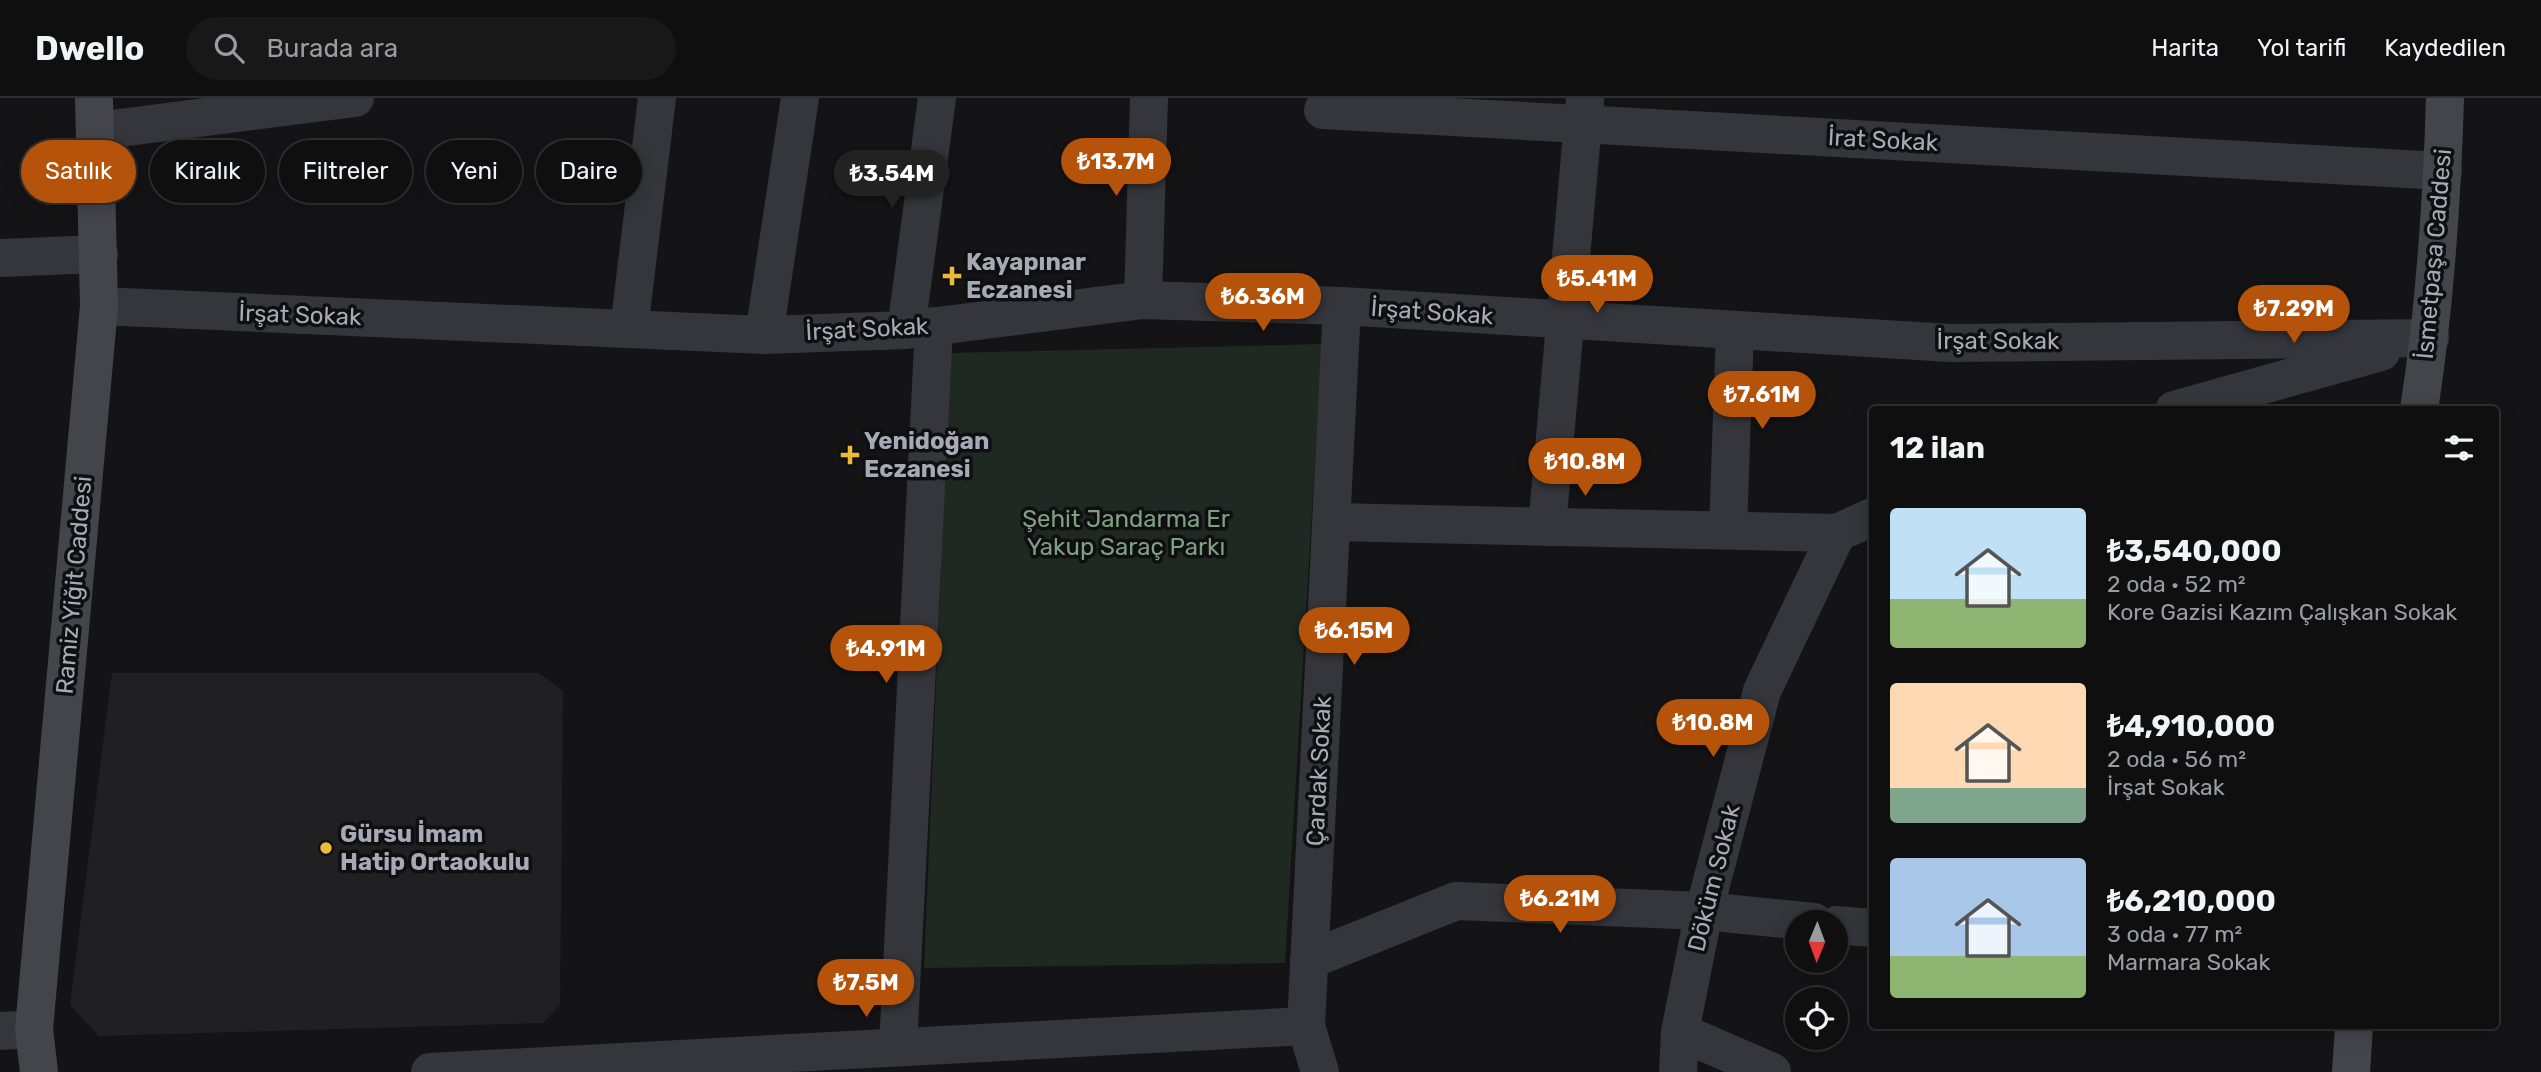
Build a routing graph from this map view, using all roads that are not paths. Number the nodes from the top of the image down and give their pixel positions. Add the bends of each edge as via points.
1 (355, 98) edge
2 (657, 98) edge
3 (800, 98) edge
4 (937, 98) edge
5 (1149, 98) edge
6 (2445, 98) edge
7 (1323, 110) dead end
8 (1584, 111) edge
9 (95, 115) edge
10 (2443, 171) junction
11 (99, 254) junction
12 (0, 258) edge
13 (1143, 300) junction
14 (99, 306) junction
15 (1342, 306) junction
16 (1567, 320) junction
17 (920, 328) junction
18 (629, 329) junction
19 (1735, 330) junction
20 (764, 335) junction
21 (2430, 338) junction
22 (2188, 406) edge
23 (2420, 406) edge
24 (1869, 518) edge
25 (1332, 522) junction
26 (1547, 527) junction
27 (1728, 530) junction
28 (1837, 533) junction
29 (1704, 911) junction
30 (1785, 919) edge
31 (1848, 926) edge
32 (1869, 929) edge
33 (1309, 960) junction
34 (1306, 1026) junction
35 (2354, 1029) edge
36 (17, 1030) edge
37 (1679, 1032) junction
38 (898, 1047) junction
39 (859, 1061) edge
40 (39, 1072) edge
41 (430, 1072) edge
42 (1320, 1072) edge
43 (1678, 1072) edge
44 (1772, 1072) edge
45 (2351, 1072) edge

1 - 9 street
2 - 18 street
3 - 20 street
4 - 17 street
5 - 13 street
6 - 10 main road, İsmetpaşa Caddesi
7 - 8 street, İrat Sokak
8 - 10 street, İrat Sokak
8 - 16 street
9 - 11 main road, Ramiz Yiğit Caddesi
10 - 21 main road, İsmetpaşa Caddesi
11 - 12 street
11 - 14 main road, Ramiz Yiğit Caddesi
13 - 15 street, İrşat Sokak
13 - 17 street, İrşat Sokak
14 - 18 street, İrşat Sokak
14 - 36 main road, Ramiz Yiğit Caddesi
15 - 16 street, İrşat Sokak
15 - 25 street, Çardak Sokak
16 - 19 street, İrşat Sokak
16 - 26 street
17 - 20 street, İrşat Sokak
17 - 38 street
18 - 20 street, İrşat Sokak
19 - 21 street, İrşat Sokak via 1951,343
19 - 27 street
21 - 22 street
21 - 23 main road, İsmetpaşa Caddesi
24 - 28 street
25 - 26 street
25 - 33 street, Çardak Sokak
26 - 27 street
27 - 28 street
28 - 29 street, Döküm Sokak via 1762,691
29 - 30 street
29 - 33 street via 1456,901
29 - 37 street, Döküm Sokak
31 - 32 street
33 - 34 street, Çardak Sokak
34 - 38 street
34 - 42 street, Çardak Sokak
35 - 45 main road
36 - 40 main road, Ramiz Yiğit Caddesi
37 - 43 street, Döküm Sokak
37 - 44 street
38 - 39 street
39 - 41 street

